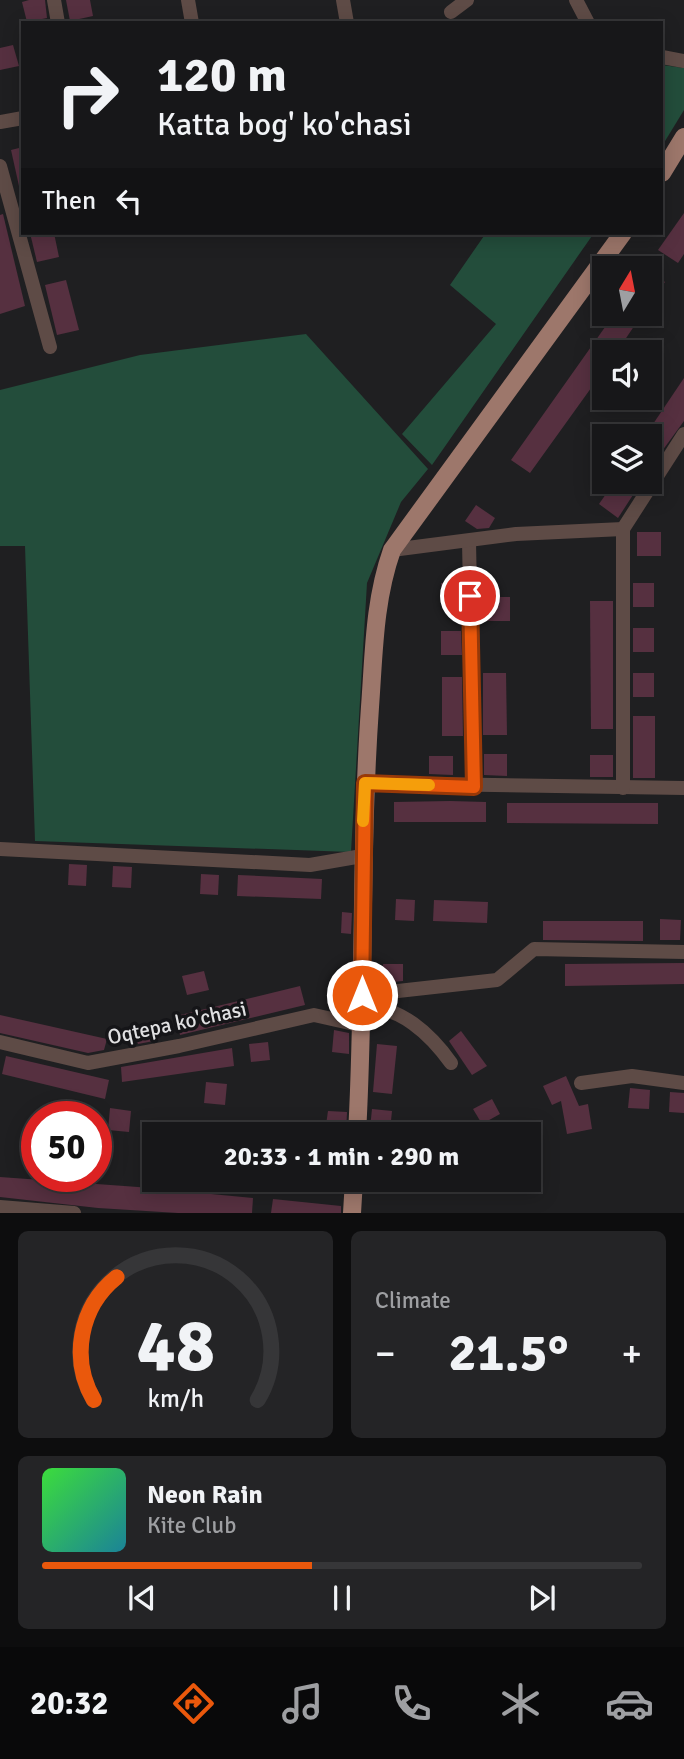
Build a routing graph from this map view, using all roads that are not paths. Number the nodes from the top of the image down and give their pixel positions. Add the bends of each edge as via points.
1 (54, 0) edge
2 (188, 0) edge
3 (343, 0) edge
4 (467, 0) edge
5 (576, 0) edge
6 (451, 12) dead end
7 (58, 21) edge
8 (192, 21) edge
9 (347, 21) edge
10 (587, 21) edge
11 (663, 57) edge
12 (684, 61) edge
13 (21, 118) edge
14 (0, 122) edge
15 (684, 137) edge
16 (0, 166) edge
17 (663, 171) edge
18 (622, 235) edge
19 (50, 347) dead end
20 (684, 434) edge
21 (623, 529) junction
22 (469, 542) junction
23 (392, 550) junction
24 (365, 783) junction
25 (474, 787) junction
26 (624, 788) junction
27 (684, 788) edge
28 (0, 849) edge
29 (362, 856) junction
30 (684, 951) edge
31 (363, 1009) junction
32 (0, 1042) edge
33 (451, 1063) dead end
34 (581, 1083) dead end
35 (684, 1083) edge
36 (358, 1122) edge
37 (353, 1192) edge
38 (0, 1207) edge
39 (74, 1213) edge
40 (352, 1213) edge

1 - 7 street
2 - 8 street
3 - 9 street
4 - 6 street
5 - 10 street
11 - 12 street
13 - 14 street
15 - 17 main road
16 - 19 street
18 - 23 main road
20 - 21 street
21 - 22 street via 516,534
21 - 26 street
22 - 23 street
22 - 25 street
23 - 24 main road via 379,587
24 - 25 street
24 - 29 main road
25 - 26 street
26 - 27 street
28 - 29 street via 310,865
29 - 31 main road
30 - 31 street, Oqtepa ko'chasi via 534,949 497,980
31 - 32 street, Oqtepa ko'chasi via 314,1015 88,1063
31 - 33 street via 378,1006 398,1013
31 - 36 main road
34 - 35 street via 632,1076
37 - 40 main road
38 - 39 street

